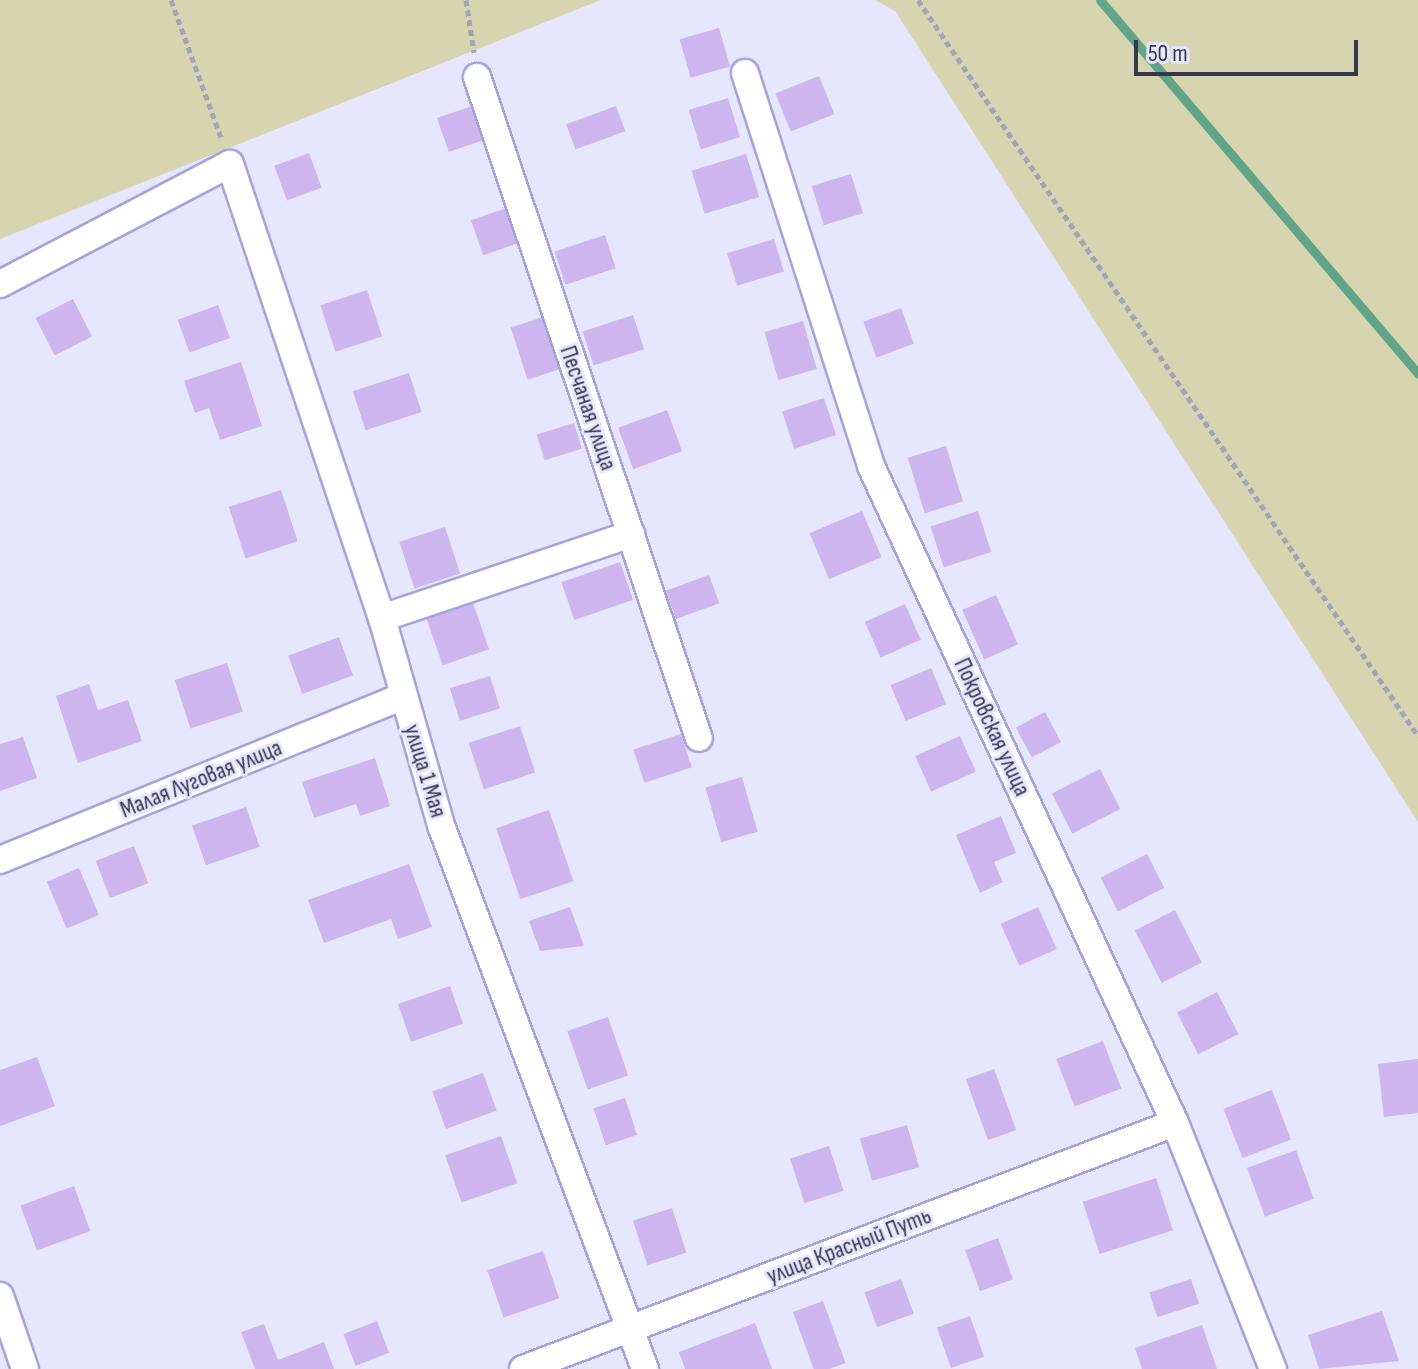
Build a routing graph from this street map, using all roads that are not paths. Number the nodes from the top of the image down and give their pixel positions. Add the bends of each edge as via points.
1 (745, 73) dead end
2 (477, 77) road end
3 (0, 284) edge
4 (631, 534) junction
5 (382, 618) junction
6 (402, 697) junction
7 (699, 738) dead end
8 (0, 860) edge
9 (1175, 1123) junction
10 (0, 1296) edge
11 (631, 1328) junction
12 (25, 1369) edge
13 (523, 1369) edge
14 (645, 1369) edge
15 (1273, 1369) edge

1 - 9 street, Покровская улица via 871,466
2 - 4 street, Песчаная улица
3 - 5 street, улица 1 Мая via 230,164
4 - 5 street
4 - 7 street, Песчаная улица
5 - 6 street, улица 1 Мая
6 - 8 street, Малая Луговая улица
6 - 11 street, улица 1 Мая via 442,828
9 - 11 street, улица Красный Путь
9 - 15 street, Покровская улица
10 - 12 street
11 - 13 street, улица Красный Путь
11 - 14 street, улица 1 Мая

